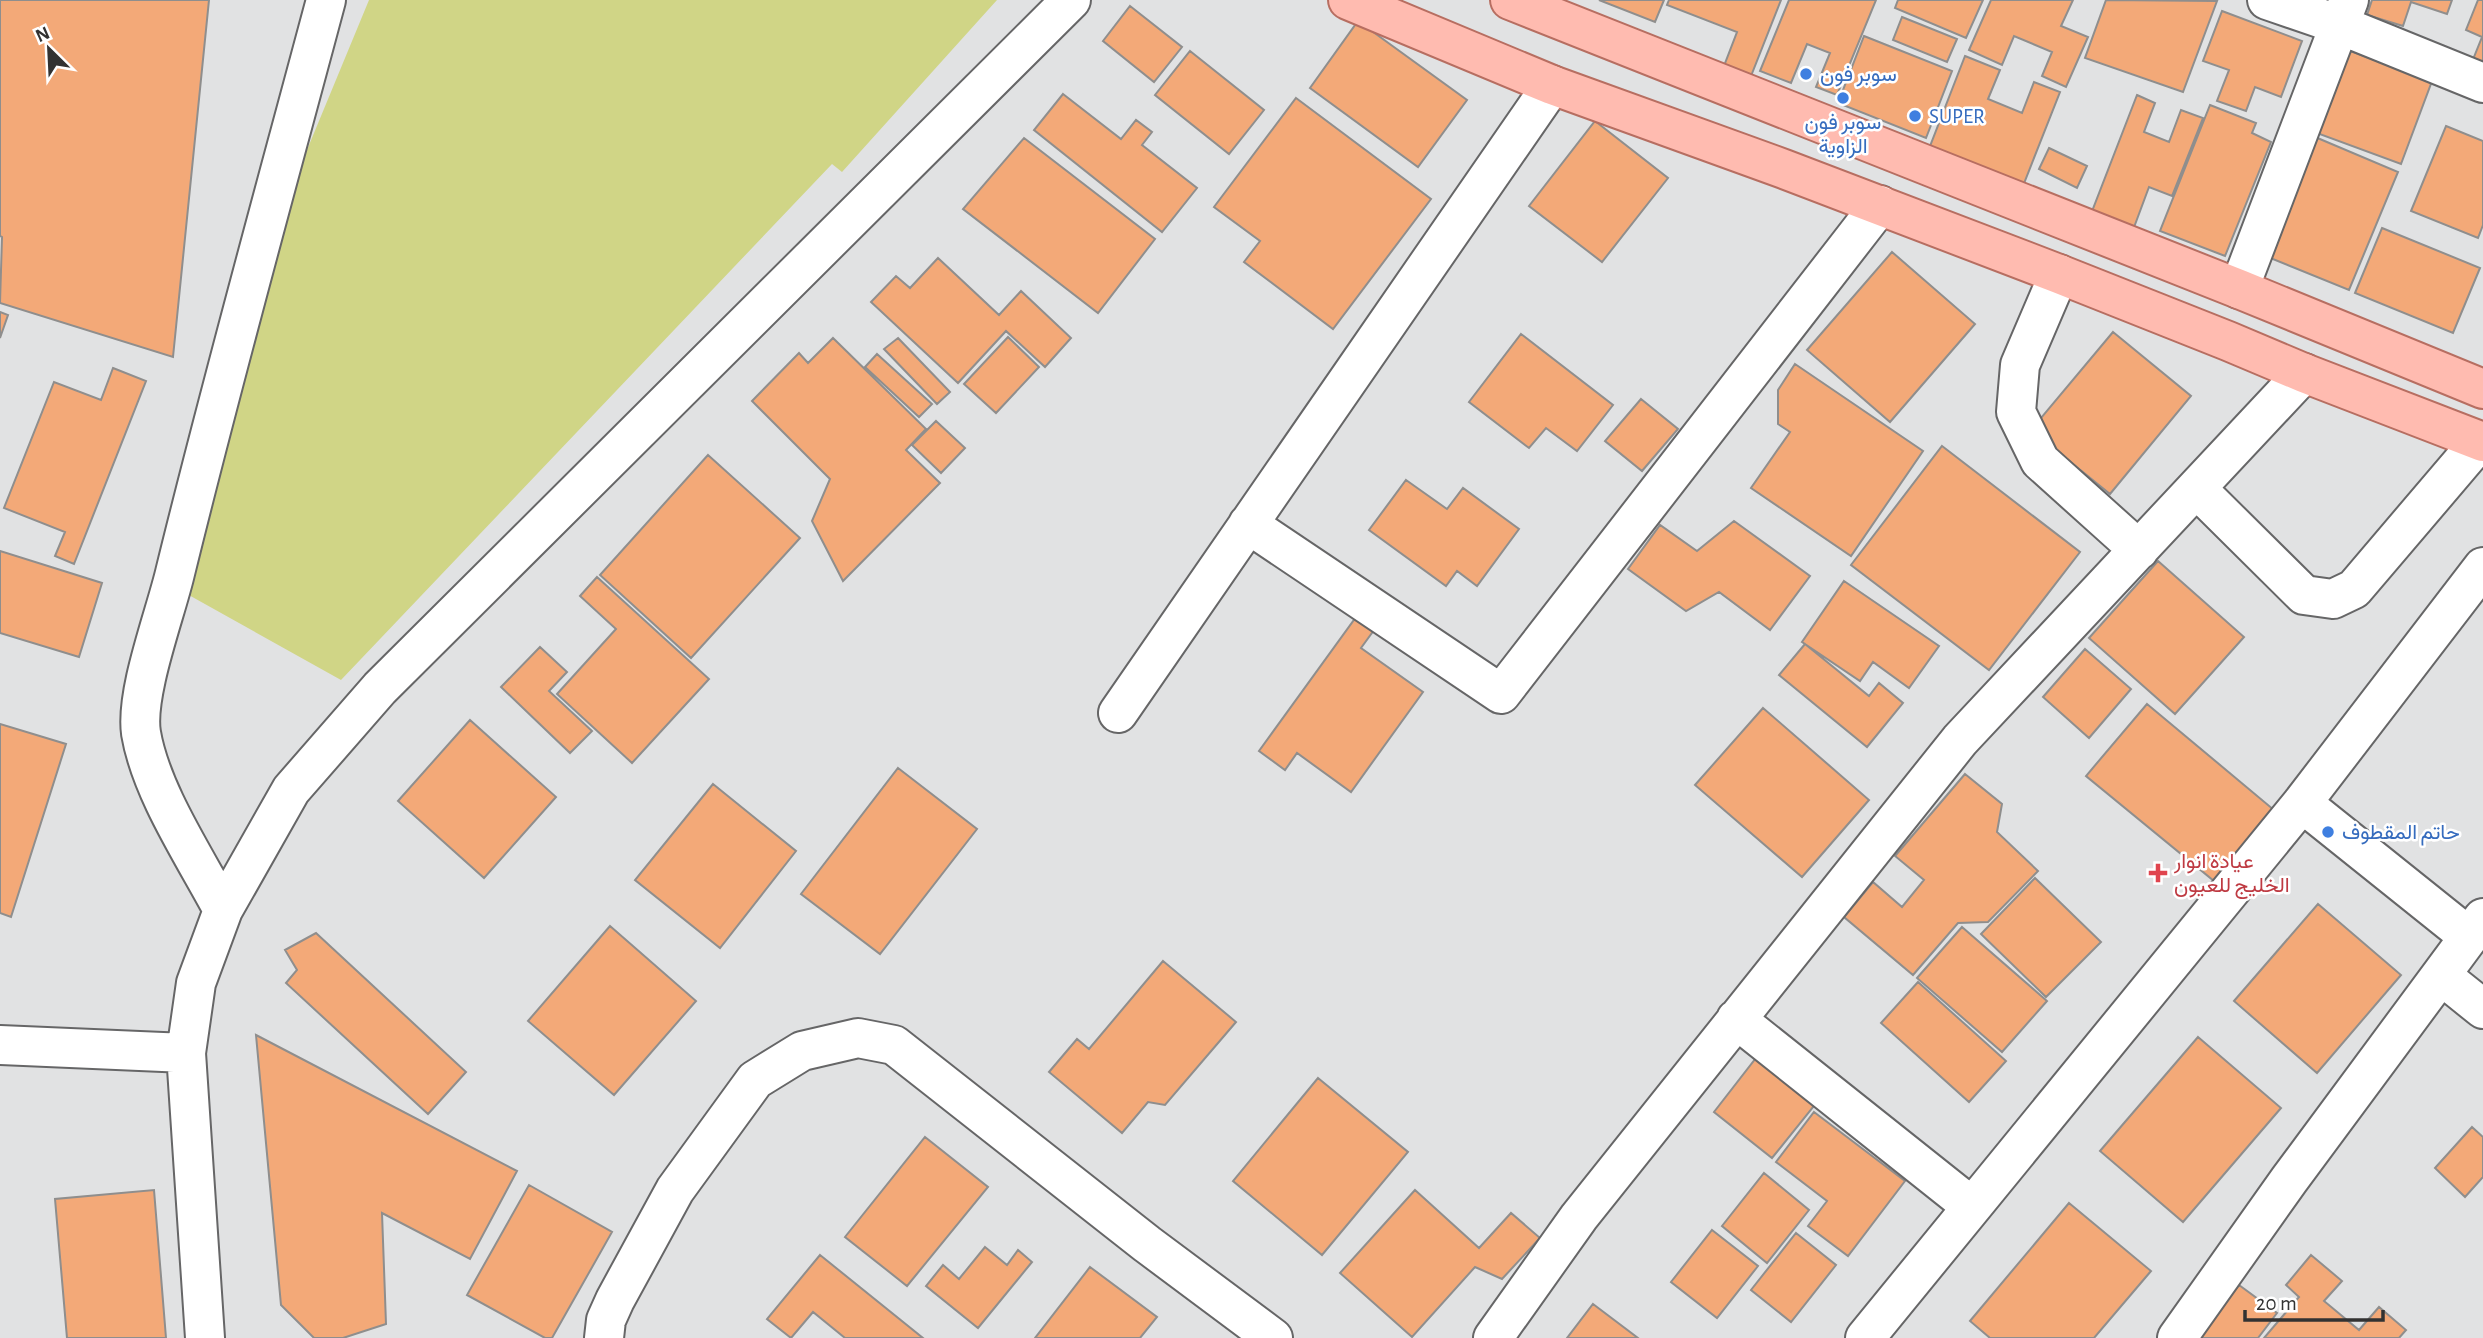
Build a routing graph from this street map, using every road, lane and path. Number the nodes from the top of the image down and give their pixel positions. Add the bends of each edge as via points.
1 (326, 0) edge
2 (1070, 0) edge
3 (1348, 0) edge
4 (1510, 0) edge
5 (2266, 0) edge
6 (2344, 13) edge
7 (2483, 83) edge
8 (1552, 85) junction
9 (1880, 205) junction
10 (2059, 274) junction
11 (2239, 289) junction
12 (2304, 373) junction
13 (2483, 389) edge
14 (2481, 441) edge
15 (2197, 489) junction
16 (1248, 524) junction
17 (2139, 550) junction
18 (2483, 567) edge
19 (1118, 713) dead end
20 (2302, 803) junction
21 (223, 909) junction
22 (2476, 927) edge
23 (2441, 976) junction
24 (2483, 1009) edge
25 (1736, 1019) junction
26 (0, 1045) edge
27 (186, 1053) junction
28 (1971, 1206) junction
29 (205, 1338) edge
30 (604, 1338) edge
31 (1273, 1338) edge
32 (1493, 1338) edge
33 (1865, 1338) edge
34 (2177, 1338) edge

1 - 21 street via 143,695 141,732 157,786
2 - 21 street via 380,688 291,790
3 - 8 main road
4 - 11 main road
5 - 6 street
6 - 7 street
6 - 11 street
8 - 9 main road
8 - 16 street
9 - 10 main road
9 - 16 street via 1501,694
10 - 12 main road
10 - 17 street via 2020,365 2016,412 2040,461
11 - 13 main road
12 - 14 main road
12 - 15 street
14 - 15 street via 2354,589 2333,599 2304,595
15 - 17 street
16 - 19 street
17 - 25 street via 1960,740
18 - 20 street
20 - 22 street
20 - 28 street
21 - 27 street via 196,983
22 - 23 street
23 - 24 street
23 - 34 street
25 - 28 street
25 - 32 street via 1579,1217
26 - 27 street
27 - 29 street
28 - 33 street
30 - 31 street via 615,1300 675,1190 755,1080 802,1051 858,1038 894,1045

